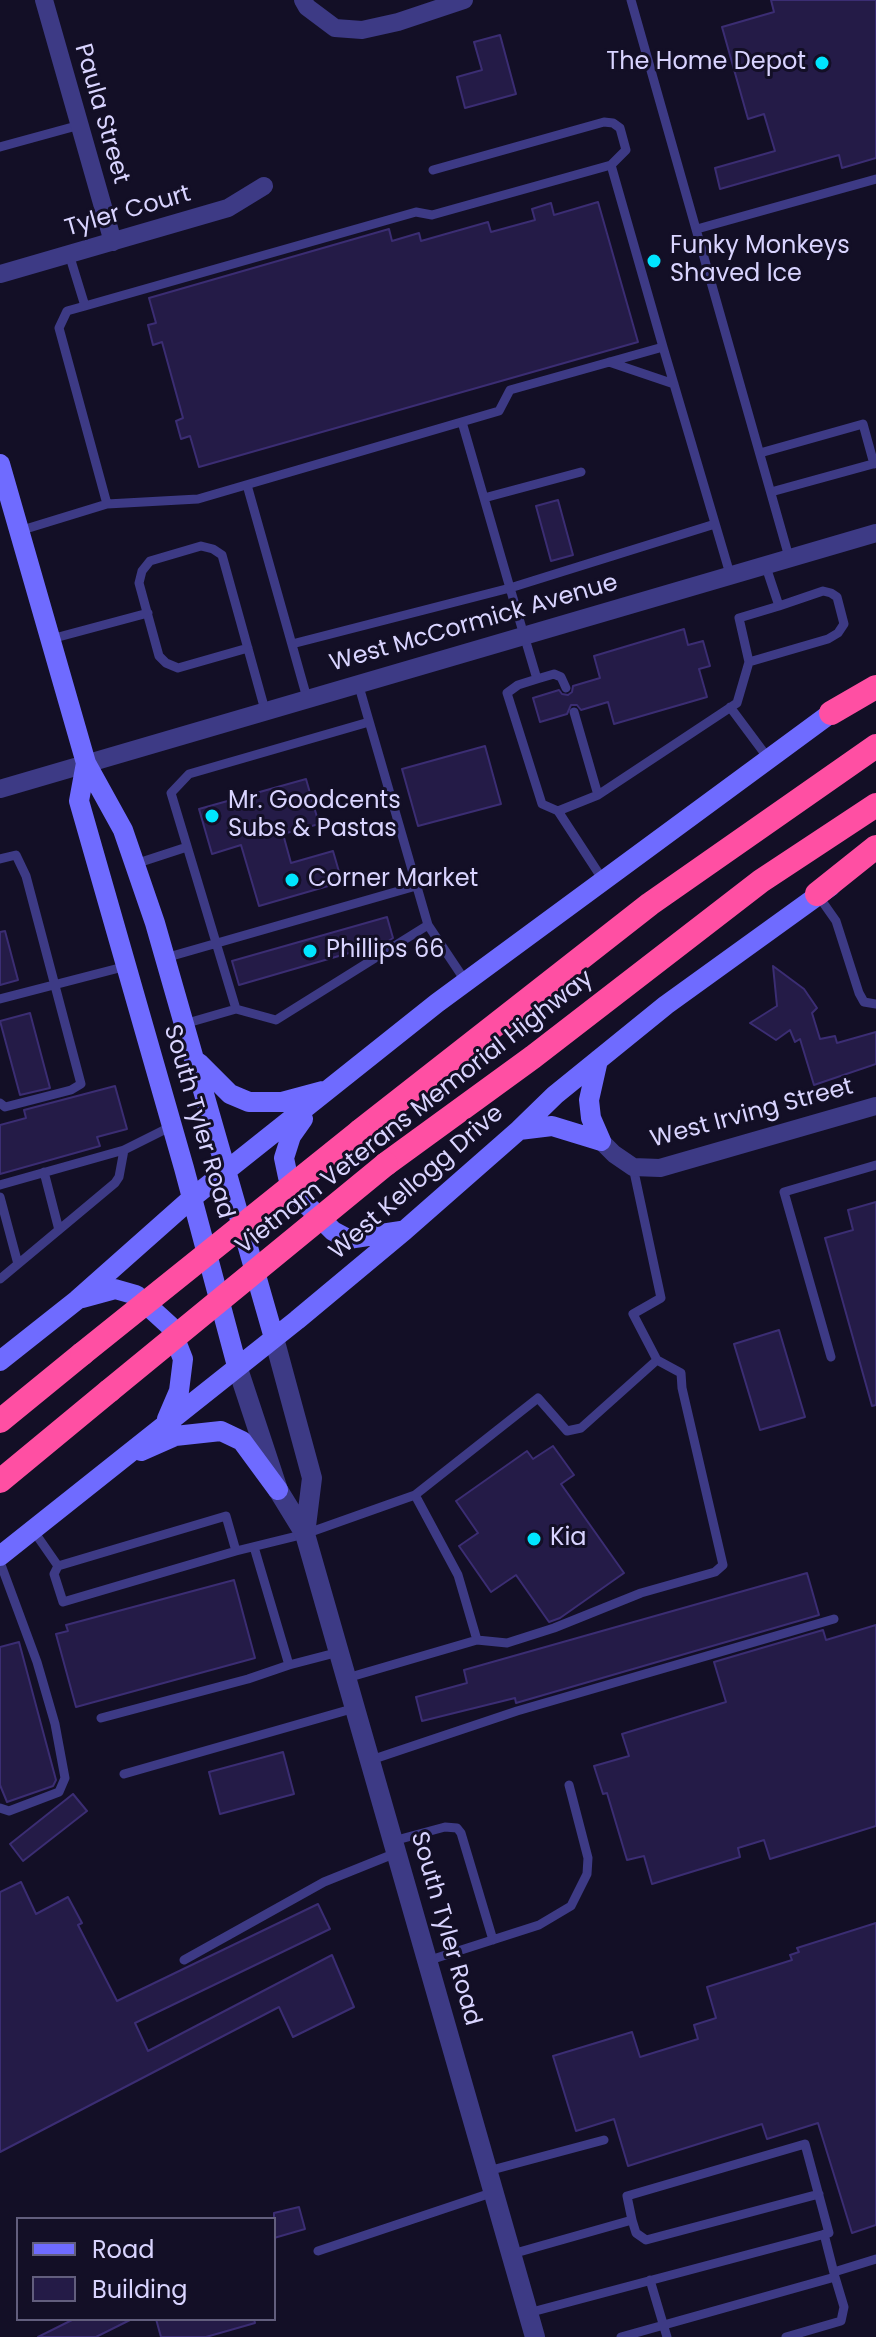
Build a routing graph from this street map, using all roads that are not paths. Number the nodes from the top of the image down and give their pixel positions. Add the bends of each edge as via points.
1 (44, 0) edge
2 (303, 0) edge
3 (464, 0) edge
4 (631, 0) edge
5 (80, 125) junction
6 (0, 147) edge
7 (611, 165) junction
8 (433, 170) dead end
9 (876, 179) edge
10 (264, 186) dead end
11 (697, 229) junction
12 (113, 242) junction
13 (69, 254) junction
14 (0, 274) edge
15 (85, 306) junction
16 (663, 347) junction
17 (608, 362) junction
18 (674, 384) junction
19 (462, 422) junction
20 (760, 453) junction
21 (0, 464) edge
22 (875, 464) edge
23 (581, 472) dead end
24 (247, 485) junction
25 (3, 487) edge
26 (771, 492) junction
27 (484, 498) junction
28 (107, 504) junction
29 (715, 524) junction
30 (19, 531) junction
31 (876, 533) edge
32 (789, 557) junction
33 (765, 564) junction
34 (730, 574) junction
35 (510, 588) junction
36 (779, 606) junction
37 (148, 613) junction
38 (523, 634) junction
39 (51, 639) junction
40 (292, 644) junction
41 (248, 648) junction
42 (749, 662) junction
43 (537, 679) junction
44 (358, 683) junction
45 (876, 686) edge
46 (566, 688) dead end
47 (307, 698) junction
48 (730, 707) junction
49 (265, 710) junction
50 (574, 712) dead end
51 (831, 713) joint
52 (369, 722) junction
53 (876, 746) edge
54 (768, 758) junction
55 (86, 763) junction
56 (0, 789) edge
57 (598, 795) junction
58 (876, 805) edge
59 (558, 811) junction
60 (187, 847) junction
61 (876, 847) edge
62 (0, 859) edge
63 (876, 860) edge
64 (135, 864) junction
65 (603, 880) junction
66 (416, 886) junction
67 (817, 894) junction
68 (428, 925) junction
69 (216, 943) junction
70 (165, 958) junction
71 (127, 966) junction
72 (466, 982) junction
73 (56, 985) junction
74 (0, 999) edge
75 (876, 1004) edge
76 (236, 1009) junction
77 (184, 1024) junction
78 (193, 1056) junction
79 (598, 1060) junction
80 (331, 1089) junction
81 (0, 1103) edge
82 (314, 1103) junction
83 (876, 1106) edge
84 (172, 1126) junction
85 (519, 1130) junction
86 (601, 1141) junction
87 (124, 1150) junction
88 (876, 1165) edge
89 (633, 1167) junction
90 (226, 1171) junction
91 (44, 1172) junction
92 (0, 1185) edge
93 (0, 1197) edge
94 (192, 1198) junction
95 (59, 1230) junction
96 (405, 1230) junction
97 (18, 1264) junction
98 (0, 1279) edge
99 (77, 1300) junction
100 (274, 1338) junction
101 (1, 1357) edge
102 (831, 1357) dead end
103 (657, 1360) junction
104 (237, 1366) junction
105 (0, 1421) edge
106 (165, 1422) junction
107 (123, 1459) junction
108 (0, 1481) edge
109 (278, 1490) junction
110 (415, 1495) junction
111 (33, 1530) junction
112 (305, 1534) junction
113 (254, 1547) junction
114 (236, 1551) junction
115 (0, 1559) edge
116 (58, 1566) junction
117 (834, 1619) dead end
118 (477, 1640) junction
119 (339, 1652) junction
120 (289, 1665) junction
121 (347, 1678) junction
122 (355, 1708) junction
123 (101, 1718) dead end
124 (370, 1760) junction
125 (124, 1774) dead end
126 (569, 1785) dead end
127 (0, 1808) edge
128 (394, 1847) junction
129 (493, 1940) junction
130 (184, 1960) dead end
131 (427, 1961) junction
132 (604, 2140) dead end
133 (488, 2171) junction
134 (494, 2192) junction
135 (819, 2194) junction
136 (632, 2220) junction
137 (824, 2234) junction
138 (318, 2251) dead end
139 (512, 2254) junction
140 (876, 2259) edge
141 (835, 2274) junction
142 (650, 2280) junction
143 (528, 2313) junction
144 (663, 2325) junction
145 (535, 2337) edge
146 (621, 2337) edge
147 (667, 2337) edge
148 (786, 2337) edge

1 - 5 street, Paula Street
2 - 3 street via 335,28 362,30
4 - 11 lane
5 - 6 lane
5 - 12 street, Paula Street
7 - 8 lane via 626,150 620,128 604,122
7 - 15 lane via 432,215 416,212
7 - 16 lane
9 - 11 lane
10 - 12 street, Tyler Court via 228,208
11 - 20 lane
12 - 13 street, Tyler Court
13 - 14 street, Tyler Court
13 - 15 lane
15 - 28 lane via 67,311 59,328
16 - 17 lane
16 - 18 lane
17 - 18 lane
17 - 19 lane via 510,390 499,411
18 - 29 lane
19 - 24 lane
19 - 27 lane
20 - 22 lane via 863,424
20 - 26 lane
21 - 25 main road, South Tyler Road
22 - 26 lane
23 - 27 lane
24 - 28 lane via 198,499
24 - 40 lane
25 - 30 main road, South Tyler Road
26 - 32 lane
27 - 35 lane
28 - 30 lane
29 - 34 lane
29 - 35 lane
30 - 39 main road, South Tyler Road
31 - 32 street, West McCormick Avenue
32 - 33 street, West McCormick Avenue
33 - 34 street, West McCormick Avenue
33 - 36 lane
34 - 38 street, West McCormick Avenue
35 - 38 lane
35 - 40 lane
36 - 42 lane via 739,618
36 - 42 lane via 823,591 837,597 844,624 828,639
37 - 39 lane
37 - 41 lane via 159,656 178,668
37 - 41 lane via 139,583 150,561 201,546 213,549 222,555
38 - 43 lane
38 - 44 street, West McCormick Avenue
39 - 55 main road, South Tyler Road
40 - 47 lane
41 - 49 lane
42 - 48 lane via 737,703
43 - 46 lane via 554,674
43 - 59 lane via 507,693 542,804
44 - 47 street, West McCormick Avenue
44 - 52 lane
45 - 51 highway
47 - 49 street, West McCormick Avenue
48 - 54 lane
48 - 57 lane
49 - 55 street, West McCormick Avenue
50 - 57 lane
51 - 54 main road
52 - 60 lane via 189,774 171,793
52 - 66 lane
53 - 105 highway, Vietnam Veterans Memorial Highway, bridge via 650,904
54 - 65 main road
55 - 56 street, West McCormick Avenue
55 - 64 main road, South Tyler Road via 123,830
55 - 71 main road, South Tyler Road via 79,801
57 - 59 lane
58 - 108 highway, Vietnam Veterans Memorial Highway, bridge via 761,881 386,1164
59 - 65 lane
60 - 64 lane
60 - 69 lane
61 - 67 highway
62 - 73 lane via 16,855 26,876
63 - 67 main road, West Kellogg Drive
64 - 70 main road, South Tyler Road
65 - 72 main road
66 - 68 lane
66 - 69 lane
67 - 75 lane via 836,921 859,993 864,1002
67 - 79 main road, West Kellogg Drive
68 - 72 lane
68 - 76 lane via 276,1020
69 - 70 lane
69 - 76 lane
70 - 77 main road, South Tyler Road
71 - 73 lane
71 - 84 main road, South Tyler Road
72 - 80 main road
73 - 74 lane
73 - 81 lane via 81,1084 5,1107
76 - 77 lane
77 - 78 main road, South Tyler Road
78 - 80 main road via 230,1094 249,1102 282,1102
78 - 90 main road, South Tyler Road
79 - 85 main road, West Kellogg Drive
79 - 86 main road via 589,1100
80 - 82 main road
82 - 90 main road
82 - 96 main road via 291,1136 284,1158 297,1195 348,1239
83 - 89 street, West Irving Street via 660,1168
84 - 87 lane
84 - 94 main road, South Tyler Road
85 - 86 main road via 552,1126
85 - 96 main road, West Kellogg Drive
86 - 89 street, West Irving Street
87 - 91 lane
87 - 95 lane via 115,1183
88 - 102 lane via 784,1192
89 - 103 lane via 661,1298 633,1314
90 - 94 main road
90 - 100 main road, South Tyler Road
91 - 92 lane
91 - 95 lane
93 - 97 lane
94 - 99 main road
94 - 104 main road, South Tyler Road
95 - 97 lane
96 - 100 main road, West Kellogg Drive
97 - 98 lane
99 - 101 main road
99 - 106 main road via 115,1289 136,1295 170,1326 183,1359 179,1391
100 - 104 main road, West Kellogg Drive
100 - 112 street, South Tyler Road via 312,1478
103 - 110 lane via 574,1431 562,1428 538,1398
103 - 118 lane via 681,1373 723,1565 507,1643
104 - 106 main road, West Kellogg Drive
104 - 109 street, South Tyler Road
106 - 107 main road, West Kellogg Drive
107 - 109 main road via 175,1436 221,1431 242,1441
107 - 111 main road, West Kellogg Drive
109 - 112 street, South Tyler Road
110 - 112 lane
110 - 118 lane via 458,1575
111 - 115 main road, West Kellogg Drive
111 - 116 lane
112 - 113 lane
112 - 119 street, South Tyler Road
113 - 114 lane
113 - 120 lane
114 - 116 lane via 226,1516
114 - 116 lane via 63,1602 54,1574
115 - 127 lane via 37,1662 65,1778 59,1792 9,1811
117 - 124 lane via 517,1711
118 - 121 lane
119 - 120 lane
119 - 121 street, South Tyler Road
120 - 123 lane
121 - 122 street, South Tyler Road
122 - 124 street, South Tyler Road
122 - 125 lane
124 - 128 street, South Tyler Road
126 - 129 lane via 588,1858 580,1892 554,1918
128 - 129 lane via 445,1827 457,1828
128 - 130 lane
128 - 131 street, South Tyler Road
129 - 131 lane
131 - 133 street, South Tyler Road
132 - 133 lane
133 - 134 street, South Tyler Road
134 - 138 lane
134 - 139 street, South Tyler Road
135 - 136 lane via 646,2240 638,2236
135 - 136 lane via 805,2144 627,2196
135 - 137 lane via 829,2233
136 - 139 lane
137 - 141 lane
137 - 142 lane
139 - 143 street, South Tyler Road
140 - 141 lane
141 - 144 lane
141 - 148 lane via 844,2307 841,2321
142 - 143 lane
142 - 144 lane
143 - 145 street, South Tyler Road
144 - 146 lane
144 - 147 lane

